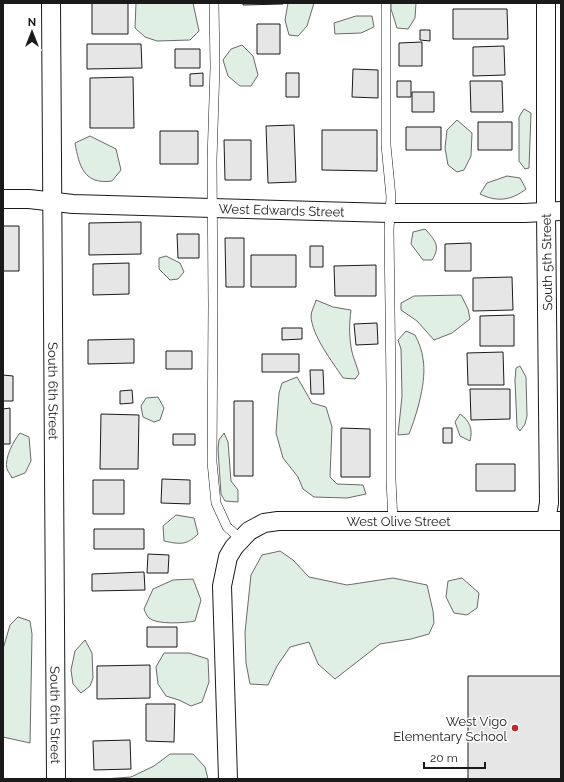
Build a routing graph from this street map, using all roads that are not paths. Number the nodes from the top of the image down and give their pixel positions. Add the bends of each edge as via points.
1 (51, 3) edge
2 (214, 3) edge
3 (386, 3) edge
4 (546, 3) edge
5 (3, 199) edge
6 (53, 202) junction
7 (213, 208) junction
8 (554, 212) edge
9 (390, 213) junction
10 (393, 521) junction
11 (553, 521) edge
12 (241, 539) junction
13 (56, 779) edge
14 (228, 779) edge

1 - 6 street, South 6th Street
2 - 7 lane
3 - 9 lane via 386,145
4 - 8 street, South 5th Street
5 - 6 street, West Edwards Street
6 - 7 street, West Edwards Street
6 - 13 street, South 6th Street
7 - 9 street, West Edwards Street
7 - 12 lane via 212,462 216,503 227,527
8 - 9 street, West Edwards Street
8 - 11 street, South 5th Street via 549,503
9 - 10 lane
10 - 11 street, West Olive Street
10 - 12 street, West Olive Street via 278,521 264,523
12 - 14 street, West Olive Street via 228,557 222,586

